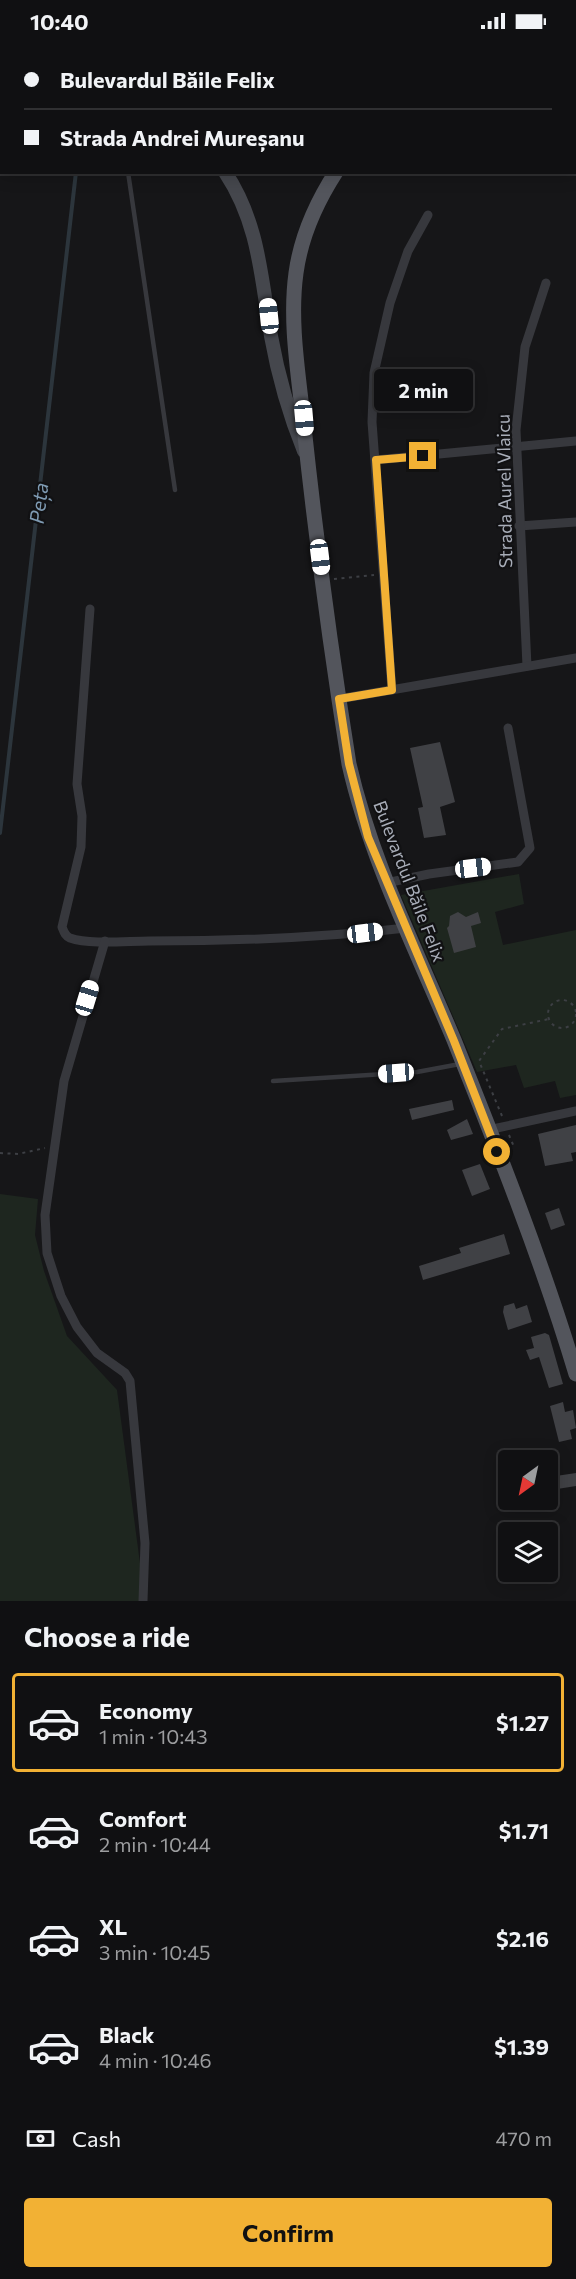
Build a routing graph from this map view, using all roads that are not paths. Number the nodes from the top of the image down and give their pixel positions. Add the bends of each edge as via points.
1 (128, 174) edge
2 (226, 174) edge
3 (335, 174) edge
4 (428, 215) dead end
5 (546, 283) dead end
6 (576, 441) edge
7 (516, 447) junction
8 (376, 460) junction
9 (308, 462) junction
10 (175, 489) dead end
11 (576, 522) edge
12 (519, 526) junction
13 (90, 609) dead end
14 (576, 658) edge
15 (527, 666) junction
16 (392, 690) junction
17 (339, 699) junction
18 (508, 728) dead end
19 (386, 883) junction
20 (406, 928) junction
21 (105, 941) junction
22 (462, 1063) junction
23 (273, 1081) dead end
24 (576, 1111) edge
25 (488, 1130) junction
26 (576, 1374) edge
27 (143, 1601) edge

1 - 10 lane
2 - 9 main road via 251,223 262,262 275,357 290,417
3 - 9 main road, Bulevardul Băile Felix via 305,235 294,288
4 - 8 street via 408,251 378,349 372,399
5 - 7 street, Strada Aurel Vlaicu via 525,347
6 - 7 street
7 - 8 street
7 - 12 street, Strada Aurel Vlaicu
8 - 16 street
9 - 17 main road, Bulevardul Băile Felix
11 - 12 street
12 - 15 street, Strada Aurel Vlaicu
13 - 21 street via 76,784 82,816 81,847 62,927 72,939
14 - 15 street
15 - 16 street
16 - 17 street
17 - 19 main road, Bulevardul Băile Felix via 358,804
18 - 19 street via 530,848 524,857 518,862
19 - 20 main road, Bulevardul Băile Felix
20 - 21 street via 324,938
20 - 22 main road, Bulevardul Băile Felix
21 - 27 street via 64,1081 45,1215 47,1253 76,1327 98,1353 125,1373 133,1392 145,1543
22 - 23 lane via 417,1071
22 - 25 main road, Bulevardul Băile Felix
24 - 25 street
25 - 26 main road, Bulevardul Băile Felix

